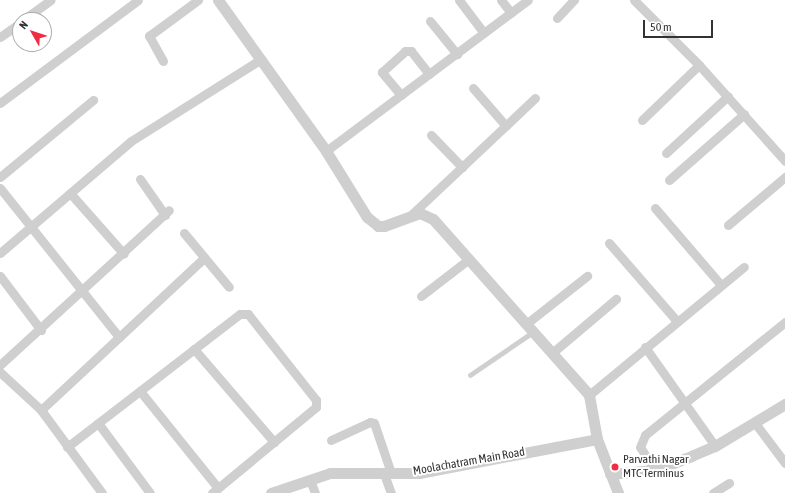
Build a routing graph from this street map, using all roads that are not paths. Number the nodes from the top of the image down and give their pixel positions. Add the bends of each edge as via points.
1 (51, 0) edge
2 (138, 0) edge
3 (198, 0) edge
4 (218, 0) edge
5 (459, 0) edge
6 (501, 0) edge
7 (528, 0) edge
8 (574, 0) edge
9 (634, 0) edge
10 (34, 12) edge
11 (511, 13) junction
12 (558, 18) dead end
13 (430, 21) dead end
14 (12, 28) edge
15 (484, 33) junction
16 (0, 37) edge
17 (457, 54) junction
18 (261, 59) junction
19 (163, 61) dead end
20 (699, 65) junction
21 (429, 74) junction
22 (473, 88) dead end
23 (401, 95) junction
24 (728, 96) junction
25 (535, 98) dead end
26 (93, 100) dead end
27 (0, 103) edge
28 (744, 114) junction
29 (642, 120) dead end
30 (506, 126) junction
31 (431, 135) dead end
32 (326, 151) junction
33 (666, 153) dead end
34 (785, 161) edge
35 (462, 167) junction
36 (0, 177) edge
37 (785, 177) edge
38 (140, 179) dead end
39 (670, 180) dead end
40 (0, 188) edge
41 (70, 192) junction
42 (655, 208) dead end
43 (412, 214) junction
44 (728, 225) dead end
45 (31, 226) junction
46 (184, 233) dead end
47 (609, 243) dead end
48 (0, 253) edge
49 (124, 254) junction
50 (204, 258) junction
51 (469, 259) junction
52 (744, 267) dead end
53 (0, 276) edge
54 (587, 276) dead end
55 (721, 285) junction
56 (229, 287) dead end
57 (83, 292) junction
58 (421, 296) dead end
59 (616, 299) dead end
60 (676, 320) junction
61 (785, 322) edge
62 (530, 328) junction
63 (41, 330) junction
64 (120, 337) junction
65 (645, 347) junction
66 (194, 349) junction
67 (552, 353) junction
68 (0, 365) edge
69 (0, 372) edge
70 (470, 375) dead end
71 (140, 391) junction
72 (589, 395) junction
73 (684, 402) junction
74 (785, 404) edge
75 (41, 410) junction
76 (755, 422) junction
77 (98, 423) junction
78 (597, 438) junction
79 (331, 440) dead end
80 (274, 442) junction
81 (67, 446) junction
82 (715, 446) junction
83 (785, 463) edge
84 (655, 470) junction
85 (387, 474) junction
86 (610, 474) junction
87 (310, 480) junction
88 (729, 483) dead end
89 (215, 490) edge
90 (102, 493) edge
91 (150, 493) edge
92 (271, 493) edge
93 (315, 493) edge
94 (391, 493) edge
95 (618, 493) edge
96 (713, 493) edge

1 - 10 street
2 - 27 street
3 - 19 street via 149,36
4 - 18 street
5 - 15 street
6 - 11 street
7 - 11 street
8 - 12 street
9 - 20 street
11 - 15 street
13 - 17 street
14 - 16 street
15 - 17 street
17 - 21 street
18 - 32 street
18 - 41 street via 131,141
20 - 24 street
20 - 29 street
21 - 23 street
21 - 23 street via 411,51 405,51 382,72
22 - 30 street
23 - 32 street
24 - 28 street
24 - 33 street
25 - 30 street
26 - 36 street
28 - 34 street
28 - 39 street
30 - 35 street
31 - 35 street
32 - 43 street via 372,222 384,226
35 - 43 street
37 - 44 street
38 - 49 street via 167,213
40 - 45 street
41 - 45 street
41 - 49 street
42 - 55 street
43 - 51 street via 420,213 433,219
45 - 48 street
45 - 57 street
46 - 50 street
47 - 60 street
49 - 57 street
50 - 56 street
50 - 64 street
51 - 58 street
51 - 62 street
52 - 55 street
53 - 63 street
54 - 62 street
55 - 60 street
57 - 63 street
57 - 64 street
59 - 67 street
60 - 65 street
61 - 73 street
62 - 67 street
62 - 70 lane
63 - 68 street
64 - 75 street
65 - 72 street
65 - 73 street
66 - 71 street
66 - 80 street
66 - 80 street via 240,314 252,318 317,404 313,412
67 - 72 street
69 - 75 street
71 - 77 street
71 - 89 street
72 - 78 street
73 - 82 street
73 - 84 street via 640,440 640,447
74 - 76 street
75 - 81 street
76 - 82 street
76 - 83 street
77 - 81 street
77 - 91 street
78 - 85 street, Moolachatram Main Road via 419,474
78 - 86 street
79 - 85 street via 370,422 374,423
80 - 89 street
81 - 90 street
82 - 84 street
84 - 86 street
85 - 87 street, Moolachatram Main Road via 330,473
85 - 94 street
86 - 95 street
87 - 92 street, Moolachatram Main Road
87 - 93 street
88 - 96 street

